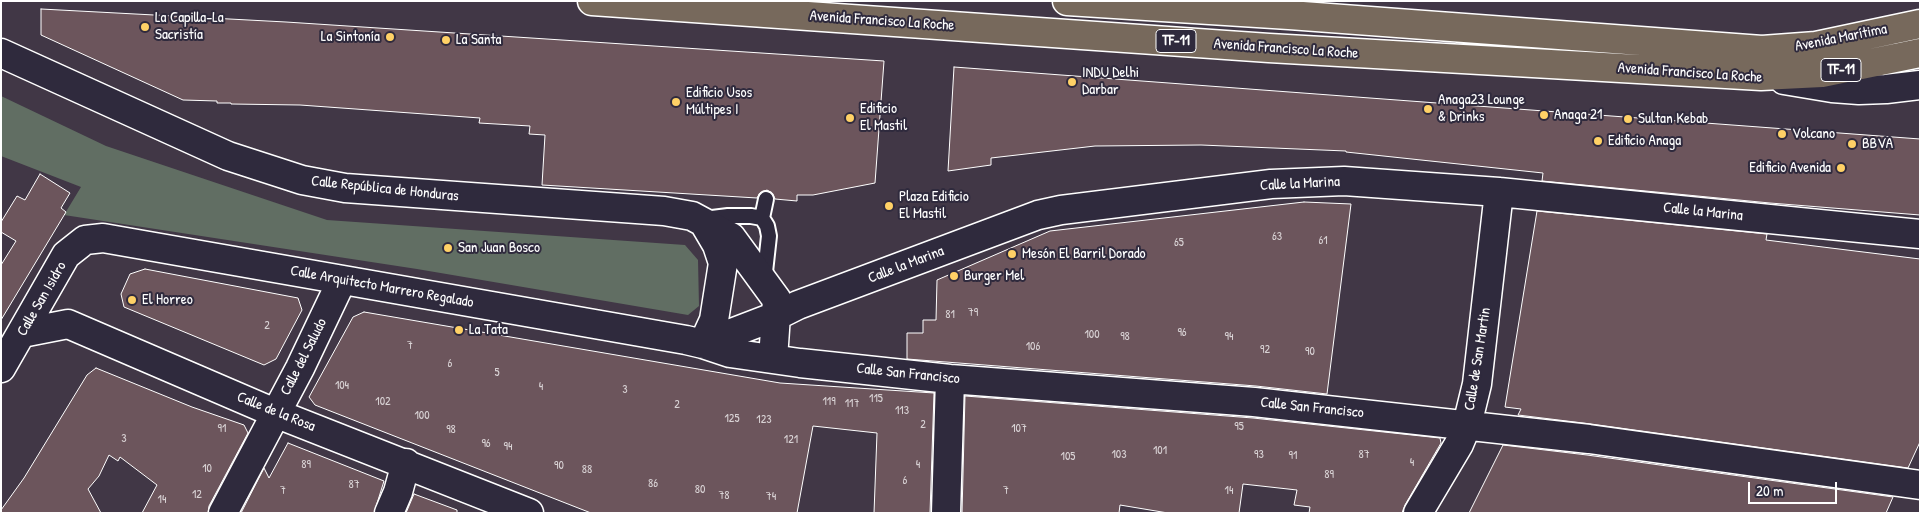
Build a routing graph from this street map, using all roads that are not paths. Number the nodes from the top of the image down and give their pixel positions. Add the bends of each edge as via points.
1 (592, 1) edge
2 (1067, 1) edge
3 (1920, 24) edge
4 (1762, 50) joint
5 (1, 53) edge
6 (1920, 53) edge
7 (1761, 76) junction
8 (1920, 85) edge
9 (1499, 192) junction
10 (766, 199) dead end
11 (762, 218) junction
12 (702, 220) junction
13 (1920, 234) edge
14 (66, 255) joint
15 (342, 280) junction
16 (764, 282) junction
17 (776, 316) junction
18 (22, 333) junction
19 (703, 344) junction
20 (773, 359) junction
21 (1, 368) edge
22 (950, 379) junction
23 (275, 413) junction
24 (1467, 425) junction
25 (406, 463) junction
26 (1920, 484) edge
27 (223, 513) edge
28 (389, 513) edge
29 (529, 513) edge
30 (946, 513) edge
31 (1418, 513) edge

1 - 7 main road, Avenida Francisco La Roche / TF-11 via 1288,49
2 - 4 main road, Avenida Francisco La Roche / TF-11
3 - 4 main road, Avenida Marítima / TF-11 via 1816,46
5 - 12 street, Calle República de Honduras via 228,156 302,180 411,194 664,210
6 - 7 main road, Avenida Marítima / TF-11 via 1830,71
7 - 8 street, Avenida Francisco La Roche via 1832,88 1886,89
9 - 13 street, Calle la Marina
9 - 17 street, Calle la Marina via 1312,181 1061,210 1038,215
9 - 24 street, Calle de San Martin via 1477,384
10 - 11 lane
11 - 12 lane via 728,216
11 - 16 lane via 769,236
12 - 16 street, Calle República de Honduras via 731,237
12 - 19 street via 717,245 723,263 714,320
14 - 15 street, Calle Arquitecto Marrero Regalado via 84,240 103,238
14 - 18 street, Calle San Isidro
15 - 19 street, Calle Arquitecto Marrero Regalado
15 - 23 street, Calle del Saludo
16 - 17 street, Calle República de Honduras via 777,300
17 - 19 street, Calle la Marina
17 - 20 street, Calle República de Honduras
18 - 21 street, Calle San Isidro
18 - 23 street, Calle de la Rosa via 68,324
19 - 20 street, Calle San Francisco via 730,353
20 - 22 street, Calle San Francisco
22 - 24 street, Calle San Francisco via 1254,402
22 - 30 street
23 - 25 street, Calle de la Rosa
23 - 27 street, Calle del Saludo
24 - 26 street, Calle San Francisco
24 - 31 street, Calle de San Martin
25 - 28 street
25 - 29 street, Calle de la Rosa

